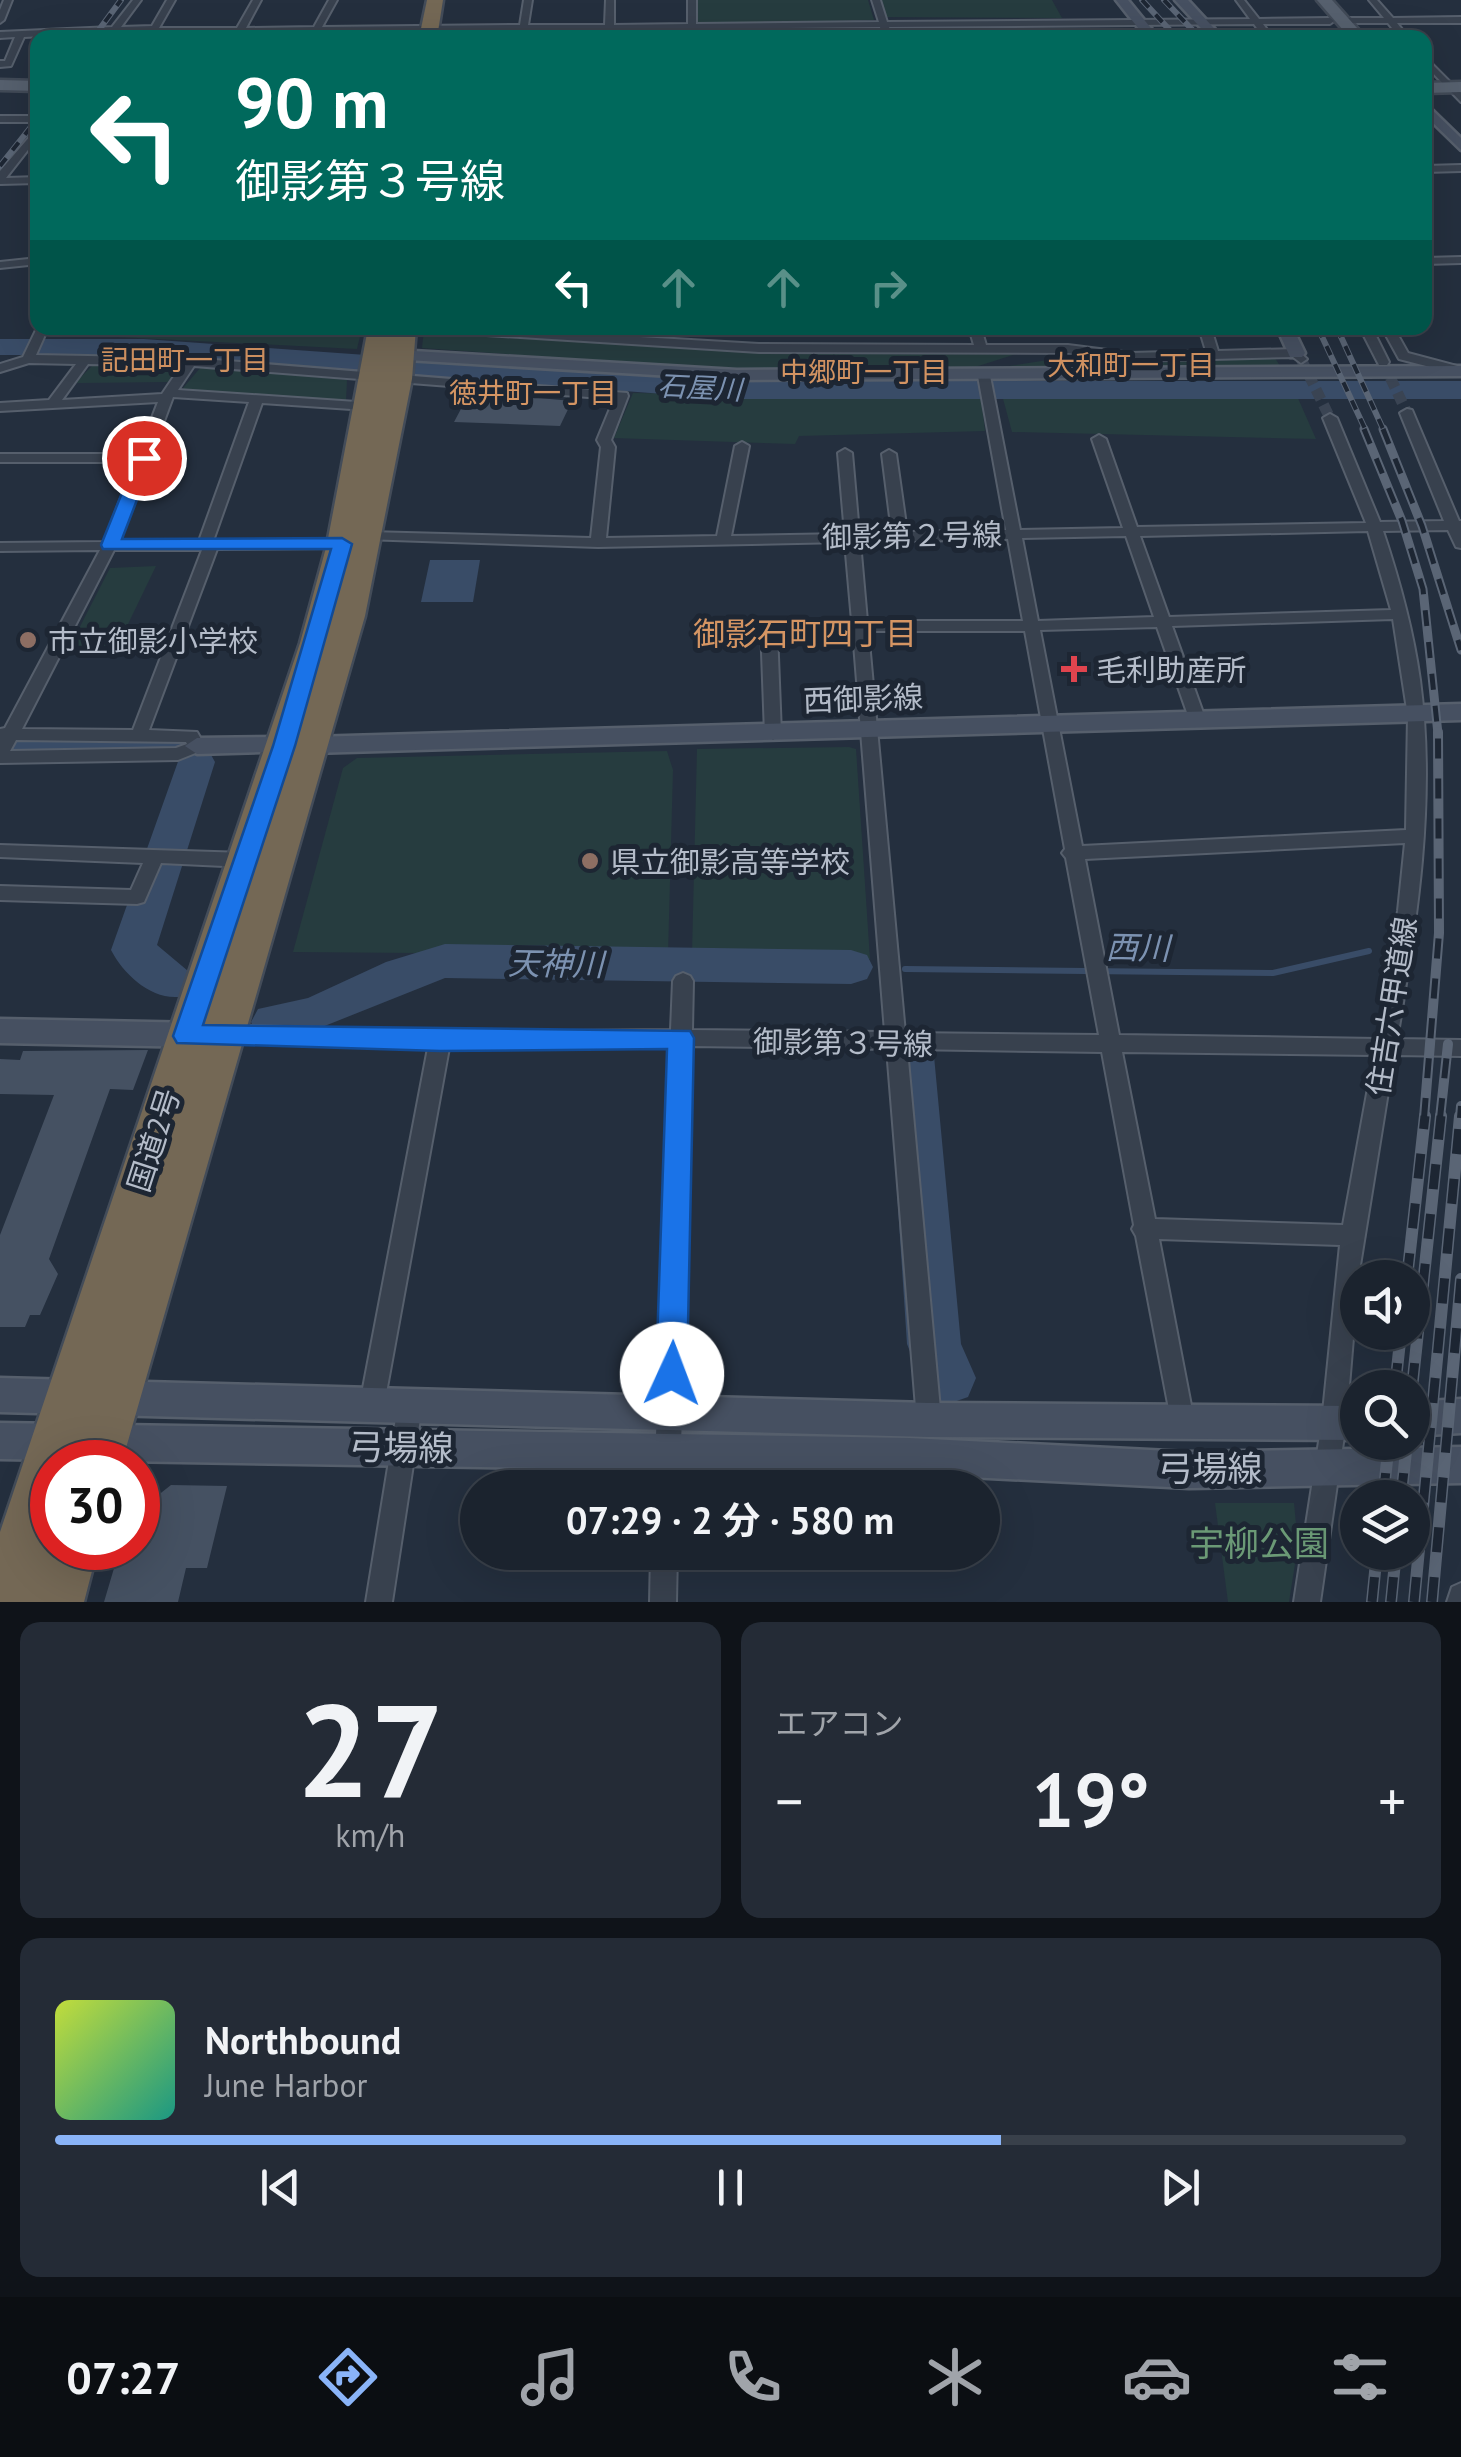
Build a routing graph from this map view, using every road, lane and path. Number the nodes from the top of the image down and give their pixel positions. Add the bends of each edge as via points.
1 (8, 0) edge
2 (136, 0) edge
3 (171, 0) edge
4 (257, 0) edge
5 (333, 0) edge
6 (435, 0) edge
7 (450, 0) edge
8 (528, 0) edge
9 (610, 0) edge
10 (692, 0) edge
11 (876, 0) edge
12 (1122, 0) edge
13 (1182, 0) edge
14 (1240, 0) edge
15 (1310, 0) edge
16 (1324, 0) edge
17 (1373, 0) edge
18 (0, 20) edge
19 (1390, 20) junction
20 (1461, 20) edge
21 (1141, 21) junction
22 (1205, 21) junction
23 (1256, 21) junction
24 (1336, 21) junction
25 (883, 22) junction
26 (960, 22) junction
27 (1056, 22) junction
28 (784, 24) junction
29 (609, 25) junction
30 (692, 25) junction
31 (524, 26) junction
32 (115, 30) edge
33 (153, 30) edge
34 (240, 30) edge
35 (316, 30) edge
36 (438, 30) edge
37 (439, 30) edge
38 (475, 30) edge
39 (523, 30) edge
40 (609, 30) edge
41 (692, 30) edge
42 (786, 30) edge
43 (886, 30) edge
44 (964, 30) edge
45 (1060, 30) edge
46 (1147, 30) edge
47 (1211, 30) edge
48 (1263, 30) edge
49 (1340, 30) edge
50 (1348, 30) edge
51 (1398, 30) edge
52 (21, 34) junction
53 (30, 34) edge
54 (0, 35) edge
55 (0, 64) edge
56 (1432, 66) edge
57 (1455, 87) edge
58 (0, 88) edge
59 (30, 88) edge
60 (1432, 115) edge
61 (6, 119) edge
62 (0, 134) edge
63 (1432, 137) edge
64 (30, 141) edge
65 (1461, 146) edge
66 (1461, 168) edge
67 (1432, 169) edge
68 (0, 180) edge
69 (30, 180) edge
70 (1432, 258) edge
71 (1461, 260) edge
72 (30, 262) edge
73 (0, 265) edge
74 (41, 335) edge
75 (381, 335) edge
76 (546, 335) edge
77 (702, 335) edge
78 (976, 335) edge
79 (1207, 335) edge
80 (1288, 335) edge
81 (1370, 335) edge
82 (1392, 335) edge
83 (701, 345) junction
84 (981, 348) junction
85 (1212, 352) junction
86 (1298, 356) joint
87 (30, 357) junction
88 (86, 358) junction
89 (190, 362) junction
90 (1383, 362) tunnel mouth
91 (386, 366) edge
92 (0, 368) edge
93 (1461, 371) edge
94 (986, 386) junction
95 (168, 396) junction
96 (257, 399) junction
97 (52, 404) junction
98 (0, 407) edge
99 (1406, 413) tunnel mouth
100 (1330, 418) tunnel mouth
101 (1099, 439) dead end
102 (742, 446) dead end
103 (845, 453) dead end
104 (889, 454) dead end
105 (0, 458) edge
106 (144, 458) junction
107 (1373, 524) junction
108 (1458, 526) edge
109 (1131, 530) junction
110 (1014, 533) junction
111 (900, 534) junction
112 (854, 536) junction
113 (356, 540) junction
114 (723, 541) junction
115 (598, 543) junction
116 (1461, 544) edge
117 (110, 545) junction
118 (208, 546) junction
119 (0, 548) edge
120 (1399, 614) junction
121 (1162, 619) junction
122 (860, 626) junction
123 (1031, 626) junction
124 (1461, 712) edge
125 (1416, 714) junction
126 (1198, 721) junction
127 (1048, 724) junction
128 (868, 731) junction
129 (774, 734) junction
130 (139, 735) junction
131 (4, 744) edge
132 (298, 745) junction
133 (197, 746) junction
134 (1414, 836) junction
135 (0, 851) edge
136 (1072, 853) junction
137 (160, 858) junction
138 (245, 860) junction
139 (0, 893) edge
140 (683, 981) dead end
141 (0, 1032) edge
142 (226, 1033) junction
143 (186, 1036) junction
144 (681, 1038) junction
145 (440, 1040) junction
146 (897, 1044) junction
147 (1112, 1045) junction
148 (1386, 1047) junction
149 (1461, 1048) edge
150 (1143, 1229) junction
151 (1353, 1235) junction
152 (1348, 1370) edge
153 (0, 1395) edge
154 (372, 1404) junction
155 (410, 1406) junction
156 (671, 1412) junction
157 (1461, 1416) edge
158 (1430, 1418) edge
159 (929, 1420) junction
160 (1182, 1421) junction
161 (1340, 1424) edge
162 (89, 1428) edge
163 (1340, 1436) edge
164 (0, 1442) edge
165 (406, 1447) junction
166 (1461, 1465) edge
167 (1324, 1468) junction
168 (667, 1470) edge
169 (65, 1570) edge
170 (664, 1570) edge
171 (3, 1602) edge
172 (56, 1602) edge
173 (380, 1602) edge
174 (663, 1602) edge
175 (1307, 1602) edge

1 - 18 street
2 - 32 street
3 - 33 street
4 - 34 street
5 - 35 street
6 - 36 highway
7 - 37 highway
8 - 31 street
9 - 29 street
10 - 30 street
11 - 25 street
12 - 21 street
13 - 22 street
14 - 23 street
15 - 24 main road
16 - 24 main road
17 - 19 street
19 - 20 street
19 - 24 street
19 - 51 street
21 - 22 street
21 - 27 street
21 - 46 street
22 - 23 street
22 - 47 street
23 - 24 street
23 - 48 street
24 - 49 main road
24 - 50 main road
25 - 26 street
25 - 28 street
25 - 43 street
26 - 27 street
26 - 44 street
27 - 45 street
28 - 30 street
28 - 42 street
29 - 30 street
29 - 31 street
29 - 40 street
30 - 41 street
31 - 38 street
31 - 39 street
52 - 53 street
52 - 54 street
52 - 55 street via 8,64
56 - 57 street
58 - 59 main road
60 - 65 street
61 - 62 street
63 - 66 street
64 - 68 street
66 - 67 street
68 - 69 street
70 - 71 street
72 - 73 street
74 - 87 street
75 - 91 highway, 国道2号
76 - 83 street
77 - 83 street
78 - 84 street
79 - 85 street
80 - 86 street
81 - 90 street
82 - 93 street via 1402,356
83 - 84 street
84 - 85 street via 1131,358
85 - 86 street
87 - 88 street
87 - 92 street
88 - 89 street
88 - 97 street
89 - 91 street
89 - 95 street
91 - 94 street
91 - 96 street
91 - 113 highway, 国道2号
91 - 115 street via 622,396 604,440
93 - 94 street
94 - 110 street
95 - 96 street
95 - 97 street
95 - 106 street
96 - 118 street
97 - 98 street
99 - 108 street
100 - 107 street, 住吉六甲道線
101 - 109 street
102 - 114 street
103 - 112 street
104 - 111 street
105 - 106 street
106 - 117 street
107 - 108 street, 御影第２号線
107 - 109 street, 御影第２号線
107 - 120 street, 住吉六甲道線
108 - 116 street
109 - 110 street, 御影第２号線
109 - 121 street
110 - 111 street, 御影第２号線
110 - 123 street
111 - 112 street, 御影第２号線
112 - 114 street, 御影第２号線
112 - 122 street
113 - 115 street, 御影第２号線
113 - 118 street, 御影第２号線
113 - 132 highway, 国道2号
114 - 115 street, 御影第２号線
117 - 118 street, 御影第２号線
117 - 119 street, 御影第２号線
117 - 131 street
118 - 130 street
120 - 121 street
120 - 125 street, 住吉六甲道線
121 - 123 street
121 - 126 street
122 - 123 street
122 - 128 street
122 - 129 street via 770,626
123 - 127 street
124 - 125 street, 西御影線
125 - 126 street, 西御影線
125 - 134 street, 住吉六甲道線
126 - 127 street, 西御影線
127 - 128 street, 西御影線
127 - 136 street
128 - 129 street, 西御影線
128 - 146 street
129 - 132 street, 西御影線
130 - 131 street, 西御影線
130 - 133 street, 西御影線 via 191,736
131 - 133 street, 西御影線 via 178,754
132 - 133 street, 西御影線
132 - 138 highway, 国道2号
132 - 142 highway, 国道2号
134 - 136 street
134 - 148 street, 住吉六甲道線
135 - 137 street
136 - 147 street
137 - 138 street
137 - 139 street via 137,897
138 - 143 highway, 国道2号
140 - 144 street
141 - 143 street
142 - 143 street
142 - 145 street, 御影第３号線
142 - 162 highway, 国道2号
143 - 162 highway, 国道2号
144 - 145 street, 御影第３号線
144 - 146 street, 御影第３号線
144 - 156 street
145 - 154 street
146 - 147 street, 御影第３号線
146 - 159 street
147 - 148 street, 御影第３号線
147 - 150 street
148 - 149 street, 御影第３号線
148 - 151 street, 住吉六甲道線
150 - 151 street
150 - 160 street
151 - 152 street, 住吉六甲道線
153 - 162 street, 弓場線
154 - 155 street, 弓場線
154 - 162 street, 弓場線
155 - 156 street, 弓場線
155 - 165 street
156 - 159 street, 弓場線
156 - 168 street
157 - 158 street
159 - 160 street, 弓場線
160 - 161 street, 弓場線
162 - 164 street, 弓場線
162 - 165 street, 弓場線
162 - 171 highway, 国道2号
163 - 167 street, 住吉六甲道線
165 - 168 street, 弓場線
165 - 173 street
166 - 167 street, 弓場線
167 - 168 street, 弓場線 via 1189,1470 909,1456
167 - 175 street, 住吉六甲道線
169 - 172 highway
170 - 174 street

